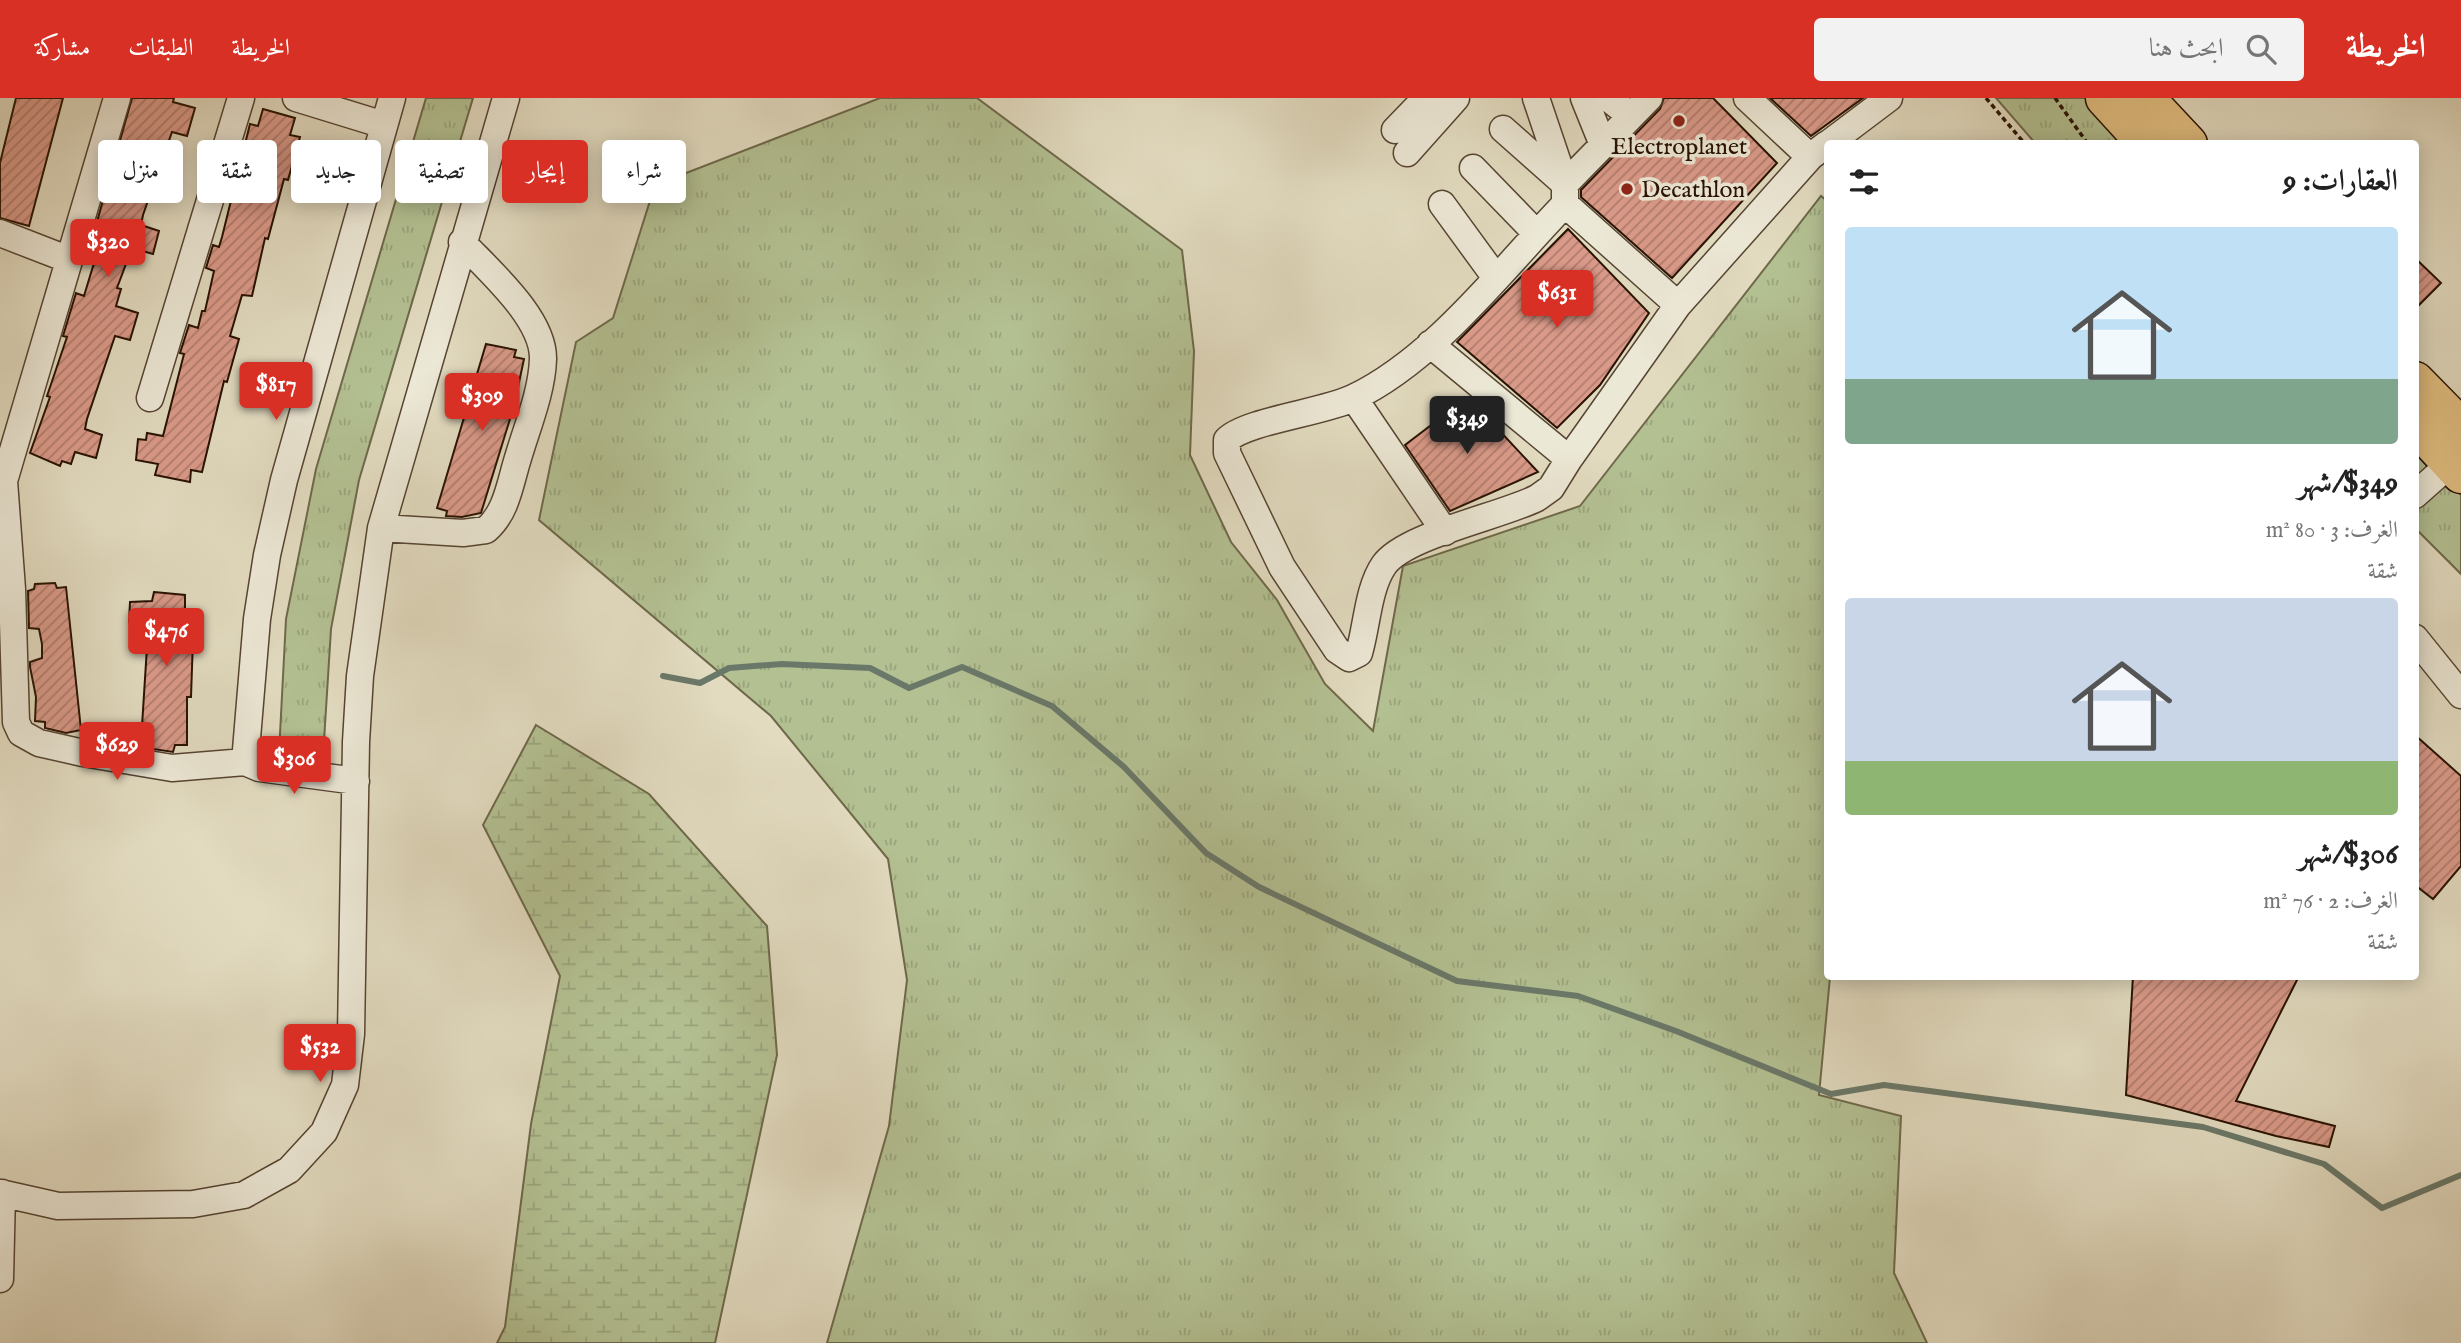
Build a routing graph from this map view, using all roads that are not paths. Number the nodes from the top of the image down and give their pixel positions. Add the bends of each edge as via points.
1 (117, 98) edge
2 (241, 98) edge
3 (296, 98) edge
4 (392, 98) edge
5 (506, 98) edge
6 (1426, 98) edge
7 (1456, 98) edge
8 (1536, 98) edge
9 (1584, 98) edge
10 (1608, 98) edge
11 (1747, 98) edge
12 (1889, 98) edge
13 (2105, 98) edge
14 (2145, 98) edge
15 (1640, 107) edge
16 (384, 125) junction
17 (1503, 129) dead end
18 (1395, 130) dead end
19 (1832, 140) edge
20 (2143, 140) edge
21 (2184, 140) edge
22 (1603, 145) junction
23 (1821, 148) edge
24 (1407, 153) dead end
25 (1473, 168) dead end
26 (1565, 194) junction
27 (1442, 204) dead end
28 (0, 233) edge
29 (1536, 233) junction
30 (462, 242) junction
31 (68, 259) junction
32 (1496, 278) junction
33 (1678, 305) junction
34 (1430, 344) junction
35 (2419, 388) edge
36 (150, 398) dead end
37 (1354, 398) junction
38 (2419, 428) edge
39 (2458, 455) edge
40 (1569, 460) junction
41 (2, 479) edge
42 (2419, 491) edge
43 (381, 528) junction
44 (1445, 532) junction
45 (2419, 643) edge
46 (2461, 695) edge
47 (245, 762) junction
48 (356, 781) junction
49 (1, 1193) edge
50 (58, 1206) junction
51 (0, 1222) edge
52 (0, 1279) edge

1 - 31 street
2 - 36 street
3 - 16 street
4 - 16 street
5 - 30 street
6 - 18 street
7 - 24 street
8 - 26 street
9 - 22 street
10 - 15 street
11 - 23 street
12 - 19 street
13 - 20 highway
14 - 21 highway
15 - 22 street
16 - 47 street via 267,555
17 - 26 street
22 - 26 street
23 - 33 street
25 - 29 street
26 - 29 street
26 - 33 street
27 - 32 street
28 - 31 street
29 - 32 street
30 - 43 street
30 - 43 street via 514,297 542,346 542,372 533,408 502,510 486,530
31 - 41 street
32 - 34 street
33 - 40 street
34 - 37 street
34 - 40 street
35 - 39 highway
37 - 44 street
37 - 44 street via 1245,429 1231,435 1225,446 1282,567 1337,650 1349,658 1359,653 1385,563
38 - 39 highway
39 - 42 street
40 - 44 street via 1551,488 1537,498
41 - 47 street via 12,589 13,698 21,733 39,743 172,768
43 - 48 street via 360,676
45 - 46 street
47 - 48 street via 259,768
48 - 50 street via 351,1034 345,1085 324,1132 289,1170 244,1195 193,1204
49 - 50 street
49 - 51 street
50 - 51 street
51 - 52 street

